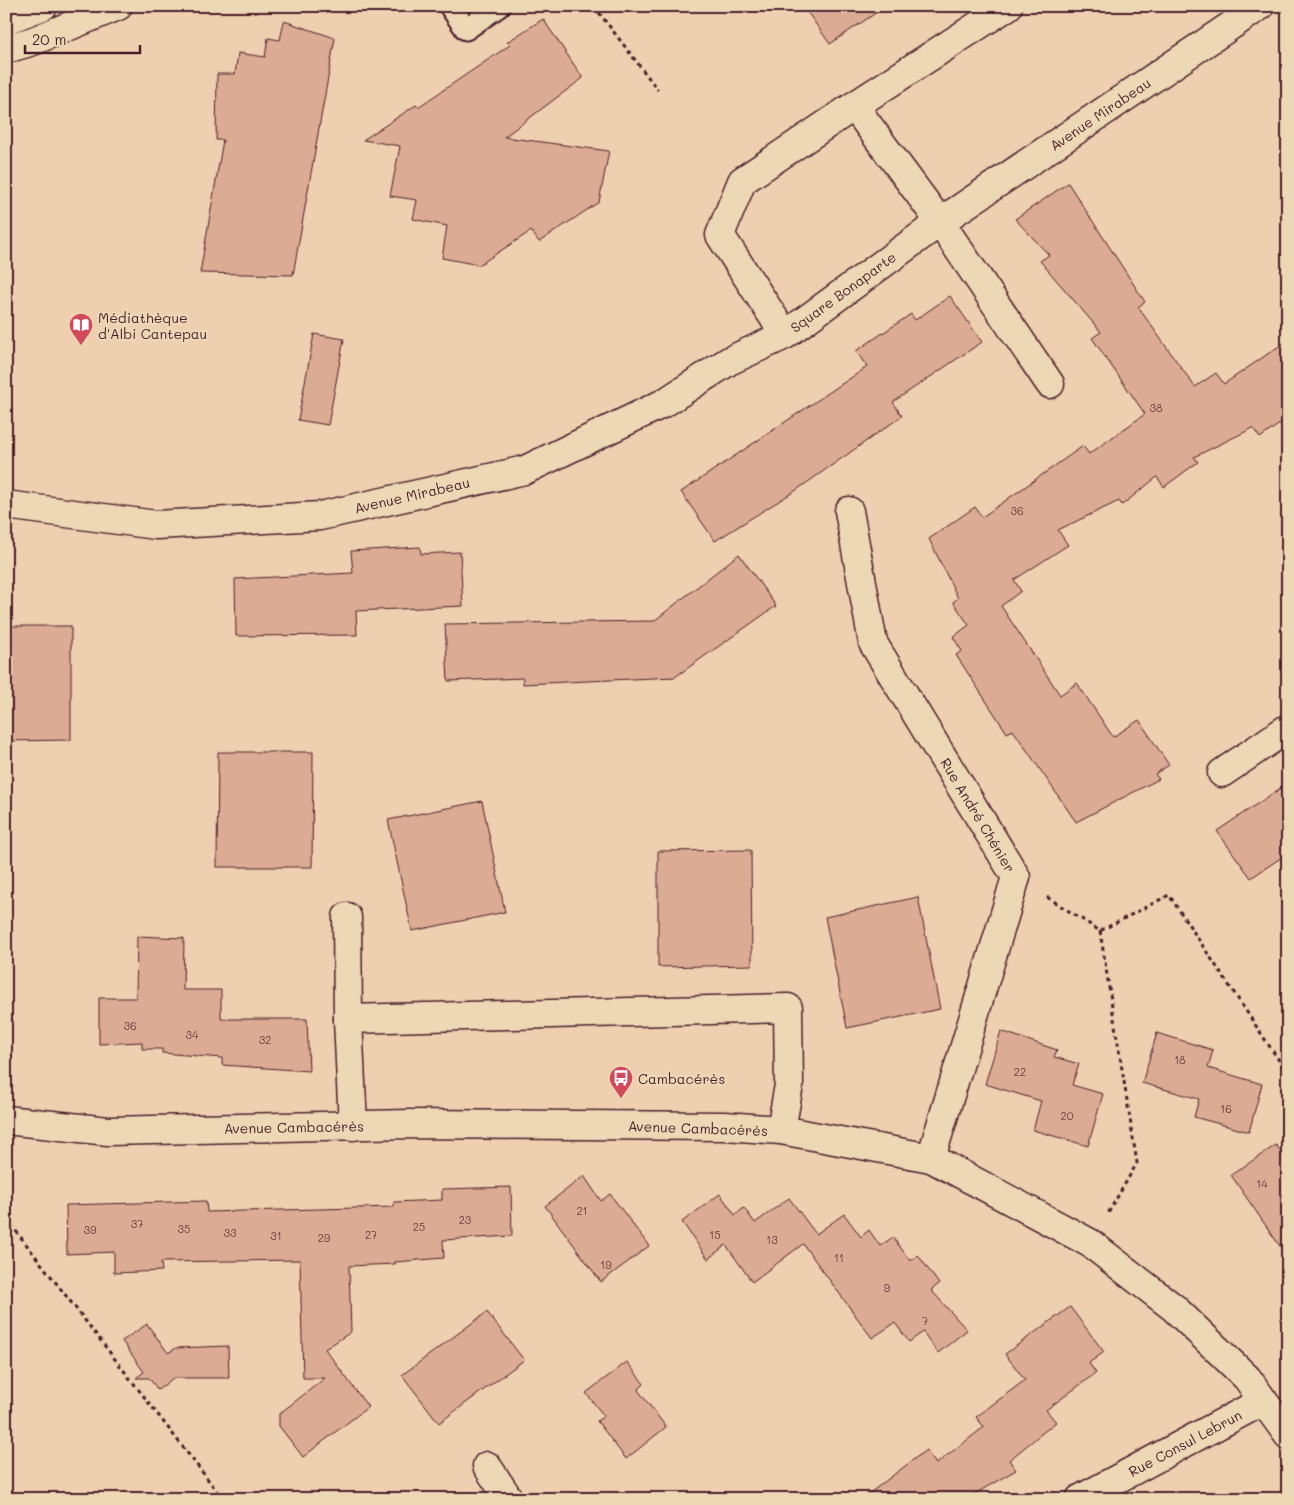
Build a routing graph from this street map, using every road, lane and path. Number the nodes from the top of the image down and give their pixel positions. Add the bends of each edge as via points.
1 (43, 6) edge
2 (118, 6) edge
3 (450, 6) edge
4 (499, 6) edge
5 (594, 6) edge
6 (1008, 6) edge
7 (1260, 6) edge
8 (6, 20) edge
9 (6, 49) edge
10 (658, 90) dead end
11 (854, 106) junction
12 (940, 222) junction
13 (785, 335) junction
14 (1050, 384) dead end
15 (6, 505) edge
16 (850, 511) dead end
17 (1288, 728) edge
18 (1222, 773) dead end
19 (1016, 877) junction
20 (348, 917) dead end
21 (1100, 931) junction
22 (348, 1019) junction
23 (1288, 1074) edge
24 (6, 1120) edge
25 (353, 1126) junction
26 (781, 1130) junction
27 (930, 1158) junction
28 (6, 1218) edge
29 (1090, 1242) junction
30 (1263, 1401) junction
31 (1288, 1435) edge
32 (486, 1466) dead end
33 (223, 1499) edge
34 (509, 1499) edge
35 (1080, 1499) edge

1 - 8 street
2 - 9 street
3 - 4 lane via 466,29
5 - 10 path
6 - 11 street, Square Bonaparte
7 - 12 street, Avenue Mirabeau
11 - 12 street
11 - 13 street, Square Bonaparte via 742,181 720,235
12 - 13 street, Square Bonaparte
12 - 14 street
13 - 15 street, Avenue Mirabeau via 729,361 664,403 526,470 320,516 156,525
16 - 19 street, Rue André Chénier via 873,643
17 - 18 street
19 - 21 path
19 - 27 street, Rue André Chénier
20 - 22 street
21 - 23 path via 1169,895
21 - 29 path via 1137,1163
22 - 25 street
22 - 26 street via 788,1008 789,1085
24 - 25 street, Avenue Cambacérès via 108,1131
25 - 26 street, Avenue Cambacérès via 725,1126
26 - 27 street, Avenue Cambacérès
27 - 29 street, Avenue Cambacérès
28 - 33 path
29 - 30 street, Avenue Cambacérès via 1174,1308 1247,1378
30 - 31 street, Avenue Cambacérès
30 - 35 street, Rue Consul Lebrun
32 - 34 street

